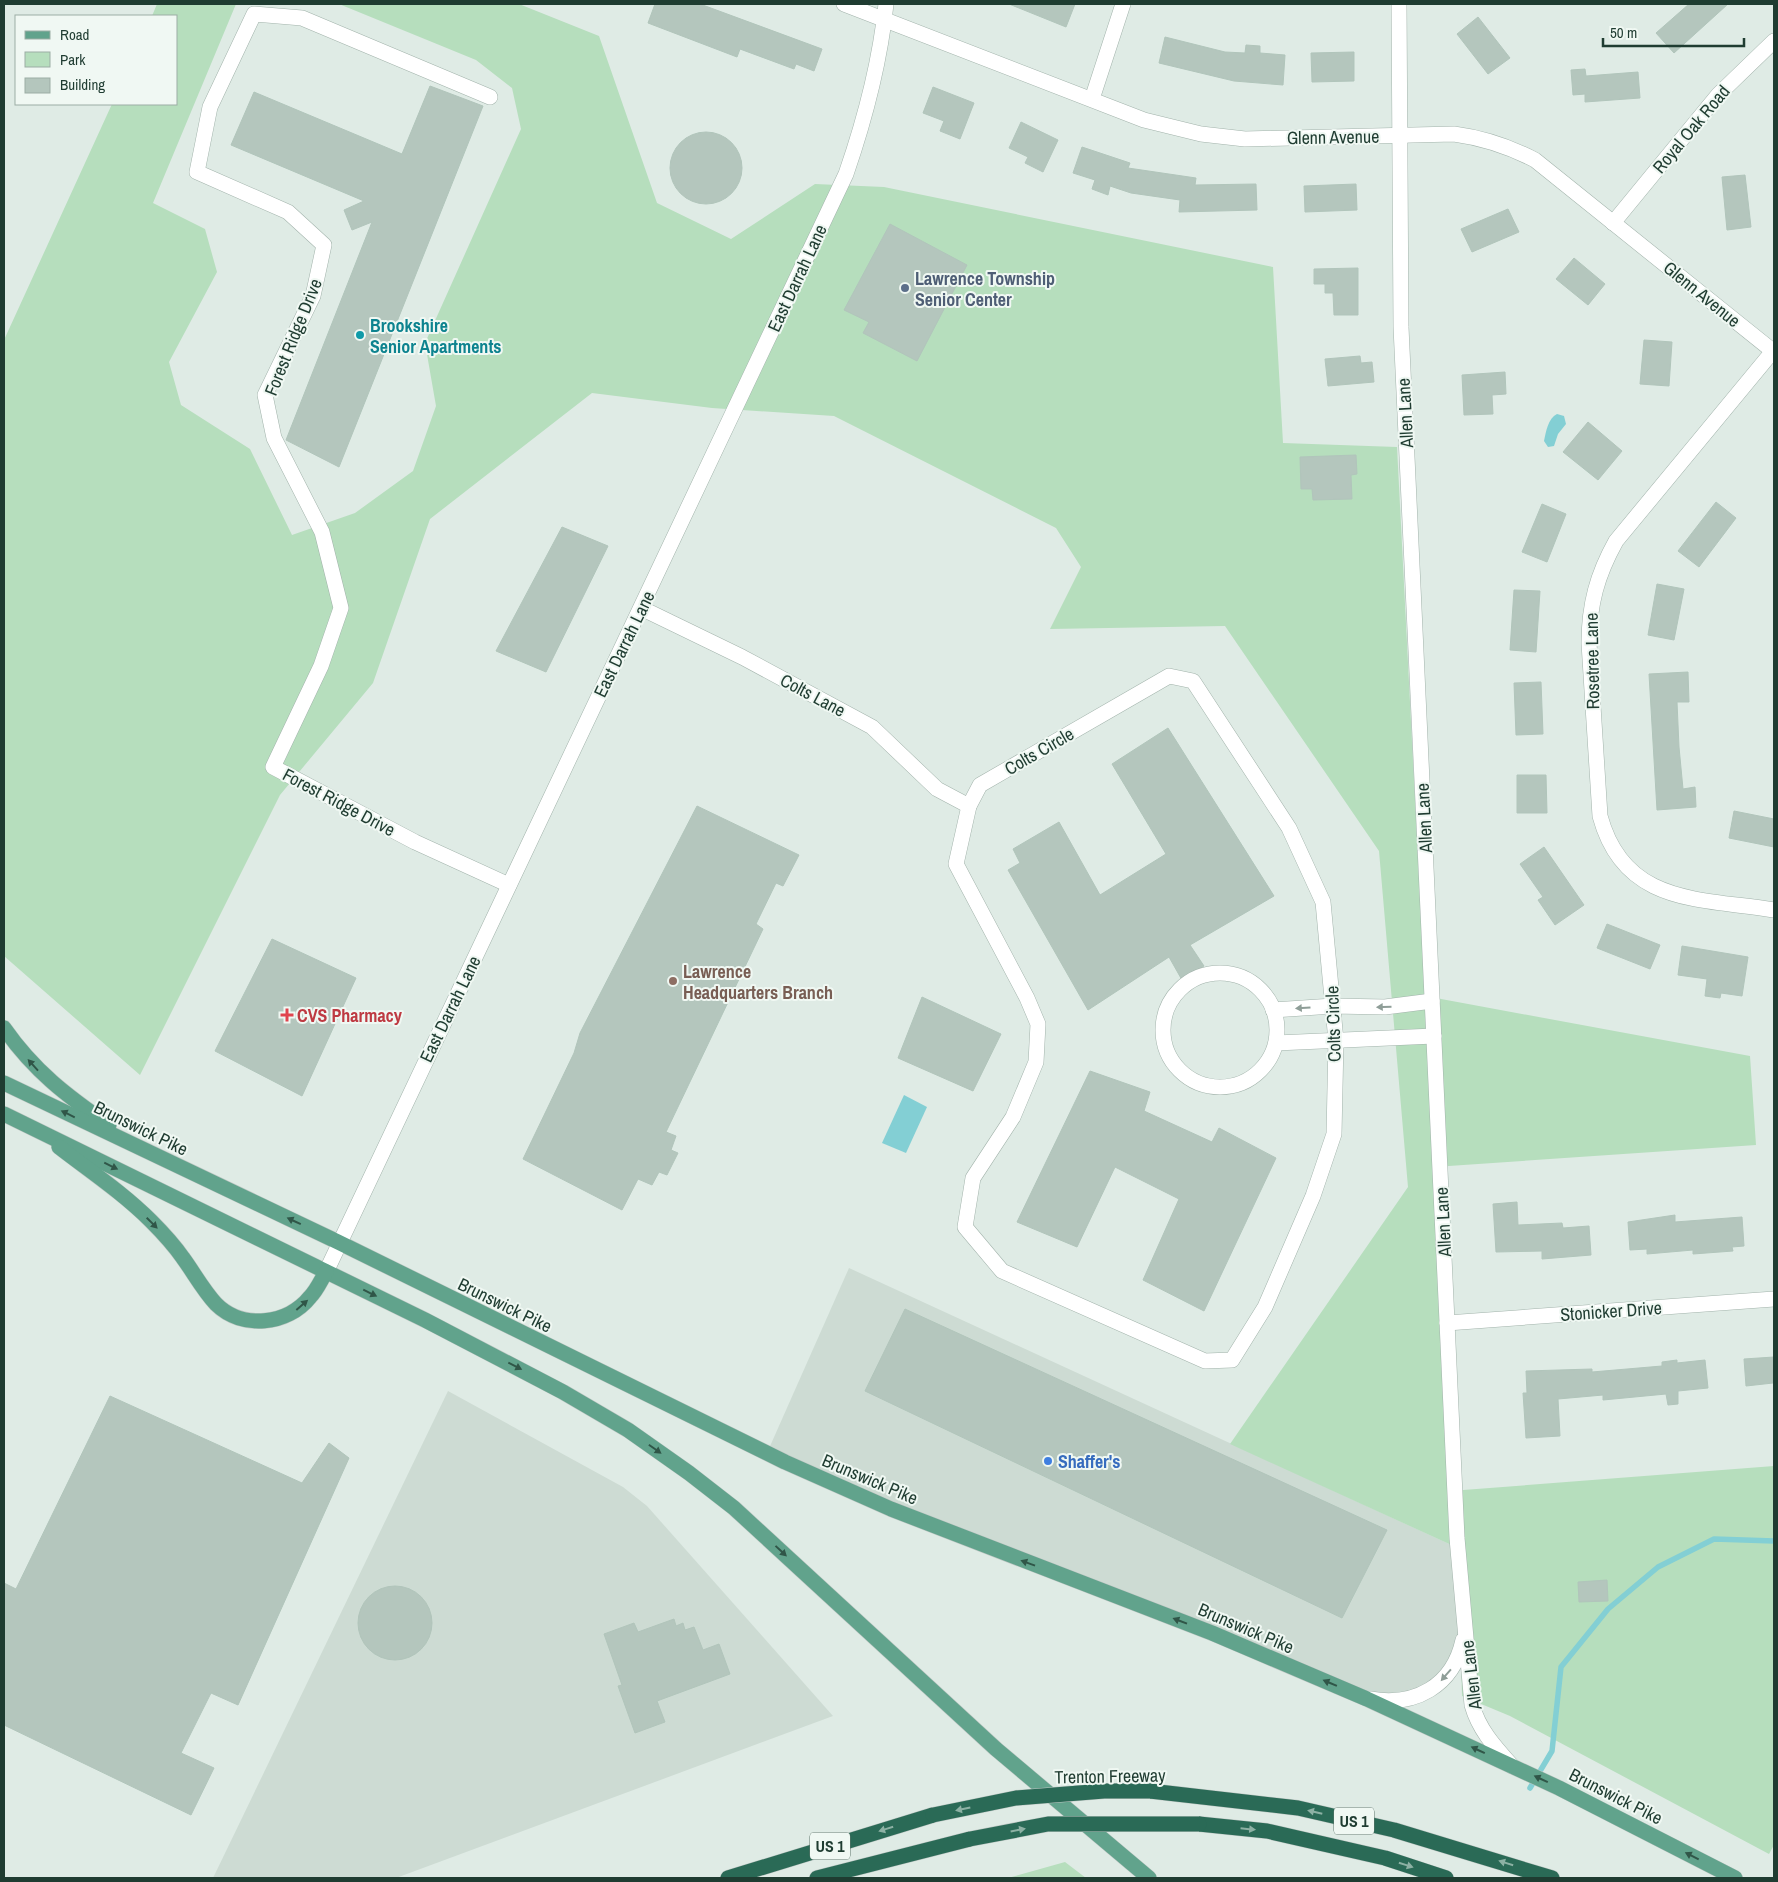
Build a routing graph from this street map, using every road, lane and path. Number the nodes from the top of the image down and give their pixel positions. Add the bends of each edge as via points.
1 (844, 4) edge
2 (886, 4) edge
3 (1123, 4) edge
4 (1399, 4) edge
5 (885, 19) junction
6 (1774, 41) edge
7 (490, 97) dead end
8 (1092, 99) junction
9 (1400, 136) junction
10 (1613, 222) junction
11 (1774, 352) edge
12 (641, 608) junction
13 (970, 806) junction
14 (509, 884) junction
15 (1774, 910) edge
16 (1432, 1001) junction
17 (1333, 1006) junction
18 (1273, 1010) junction
19 (4, 1028) edge
20 (1434, 1036) junction
21 (1336, 1041) junction
22 (1276, 1043) junction
23 (4, 1083) edge
24 (4, 1114) edge
25 (32, 1127) junction
26 (156, 1156) junction
27 (338, 1242) junction
28 (326, 1272) junction
29 (1774, 1299) edge
30 (1447, 1323) junction
31 (1465, 1631) junction
32 (1367, 1699) junction
33 (1517, 1768) junction
34 (728, 1878) edge
35 (817, 1878) edge
36 (1149, 1878) edge
37 (1446, 1878) edge
38 (1552, 1878) edge
39 (1735, 1878) edge

1 - 5 street, Glenn Avenue
2 - 5 street, East Darrah Lane
3 - 8 street
4 - 9 street, Allen Lane
5 - 8 street, Glenn Avenue
5 - 12 street, East Darrah Lane via 872,84 846,174
6 - 10 street, Royal Oak Road via 1718,95
7 - 14 street, Forest Ridge Drive via 302,18 254,14 210,107 197,172 288,212 324,245 313,296 265,395 274,438 322,532 341,608 321,666 273,767 415,842
8 - 9 street, Glenn Avenue via 1144,120 1201,134 1246,138
9 - 10 street, Glenn Avenue via 1454,134 1482,138 1509,147 1535,160
9 - 16 street, Allen Lane via 1402,337
10 - 11 street, Glenn Avenue
11 - 15 street, Rosetree Lane via 1616,541 1593,593 1589,617 1600,816 1605,836 1615,855 1645,883 1664,892
12 - 13 street, Colts Lane via 742,657 872,727 937,790
12 - 14 street, East Darrah Lane
13 - 17 street, Colts Circle via 980,785 1138,692 1168,676 1193,681 1289,828 1323,902
13 - 21 street, Colts Circle via 956,864 1028,998 1038,1024 1036,1062 1013,1117 973,1178 965,1226 1002,1271 1205,1361 1232,1360 1265,1307 1314,1196 1334,1134
14 - 27 street, East Darrah Lane
16 -> 17 street via 1385,1007
16 - 20 street, Allen Lane
17 -> 18 street
17 - 21 street, Colts Circle
18 - 22 street
18 - 22 street via 1262,990 1248,979 1212,972 1194,978 1179,989 1168,1004 1163,1040 1170,1058 1183,1074 1199,1084 1219,1088 1238,1085 1255,1075 1269,1061
26 -> 19 main road via 59,1090 34,1068
20 - 21 street
20 - 30 street, Allen Lane
21 - 22 street
26 -> 23 main road, Brunswick Pike
24 - 25 main road
25 -> 28 main road
25 -> 28 main road via 150,1220 182,1257 206,1293 231,1315 265,1322 281,1318 298,1310 309,1299
27 -> 26 main road, Brunswick Pike
27 - 28 street, East Darrah Lane
32 -> 27 main road, Brunswick Pike via 1212,1633 891,1509 802,1470
28 -> 36 main road via 563,1392 628,1430 689,1473 774,1545 996,1749
29 - 30 street, Stonicker Drive
30 - 31 street, Allen Lane via 1457,1538
31 -> 32 street, Allen Lane via 1461,1652 1452,1670 1439,1683 1406,1700
31 - 33 street, Allen Lane via 1476,1718 1487,1738
33 -> 32 main road, Brunswick Pike
39 -> 33 main road, Brunswick Pike
38 -> 34 highway, Trenton Freeway / US 1, bridge via 1394,1830 1298,1808 1150,1791 1016,1798 933,1815
35 -> 37 highway, US 1, bridge via 970,1839 1048,1824 1199,1824 1266,1831 1385,1858

